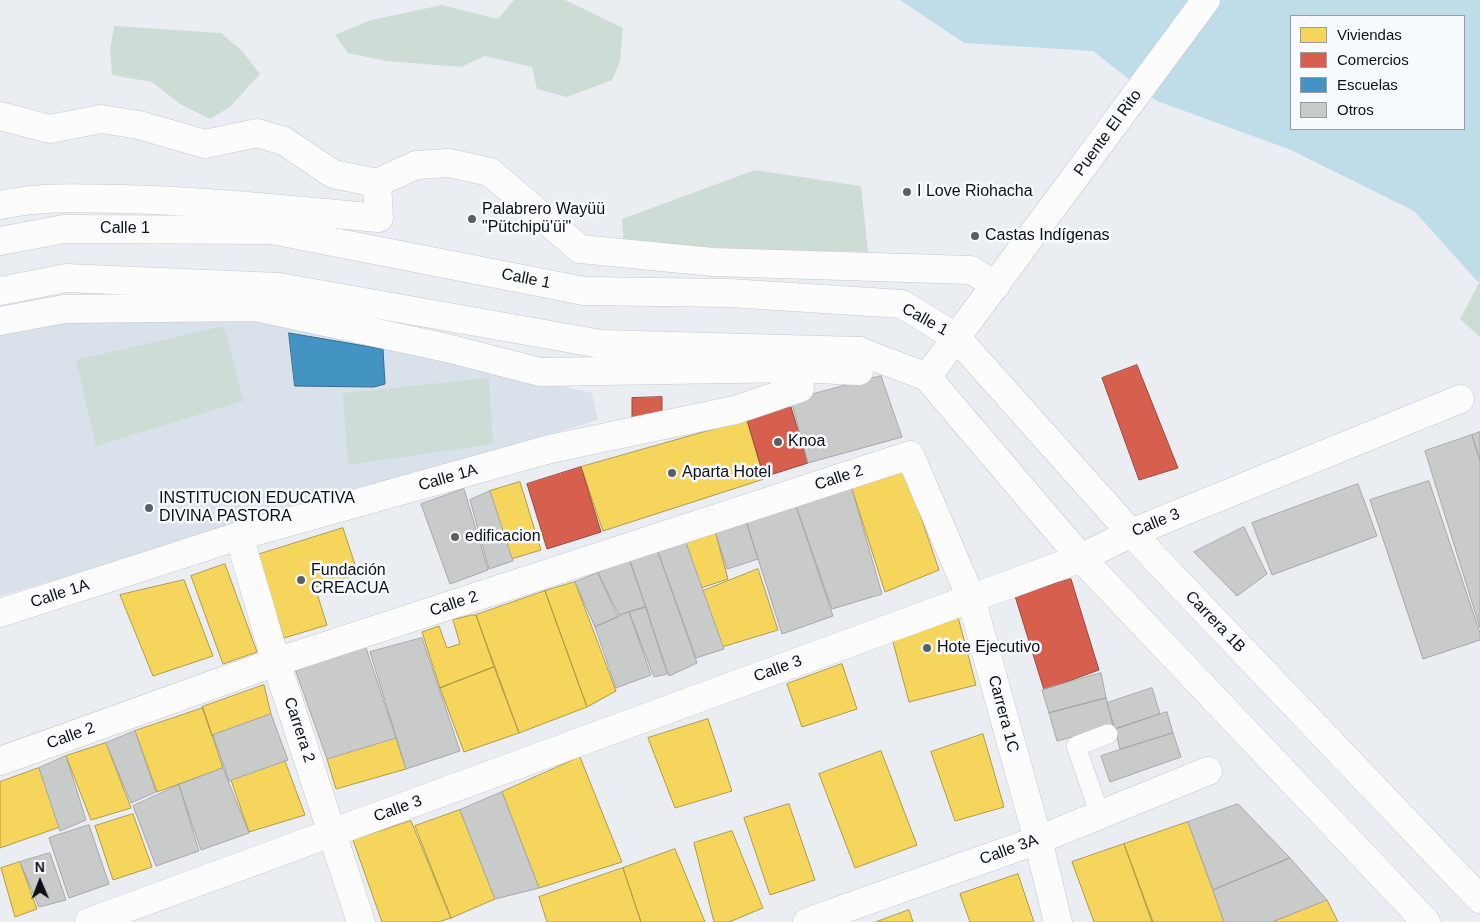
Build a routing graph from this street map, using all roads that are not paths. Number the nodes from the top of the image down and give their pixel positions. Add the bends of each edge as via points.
1 (1206, 0) edge
2 (0, 116) edge
3 (377, 184) junction
4 (0, 205) edge
5 (0, 241) edge
6 (1003, 276) junction
7 (0, 291) edge
8 (0, 321) edge
9 (957, 338) junction
10 (859, 351) junction
11 (796, 368) junction
12 (927, 377) junction
13 (1460, 400) dead end
14 (910, 455) joint
15 (1131, 533) junction
16 (239, 536) junction
17 (1081, 558) junction
18 (971, 598) junction
19 (0, 614) edge
20 (276, 662) junction
21 (1108, 734) dead end
22 (0, 761) edge
23 (1208, 771) dead end
24 (1100, 814) junction
25 (333, 832) junction
26 (1038, 840) junction
27 (1480, 899) edge
28 (90, 922) edge
29 (361, 922) edge
30 (807, 922) edge
31 (1058, 922) edge
32 (1426, 922) edge

1 - 6 street, Puente El Rito
2 - 3 street via 50,130 100,119 140,125 205,144 257,133 284,141 333,174
3 - 4 street via 379,218 147,200 31,198
3 - 6 street via 416,165 449,163 490,172 580,250 713,262 972,270
5 - 9 street, Calle 1 via 64,229 272,230 584,291 729,293 902,304
6 - 9 street, Calle 1
7 - 10 street via 66,278 280,287 601,344
8 - 11 street via 64,309 256,307 448,348 540,372
9 - 12 street
9 - 15 street, Carrera 1B
10 - 11 street via 859,371
10 - 12 street
11 - 16 street, Calle 1A via 800,388 735,410 550,450
12 - 17 street
13 - 15 street, Calle 3
14 - 18 street, Carrera 1C
14 - 20 street, Calle 2
15 - 17 street, Calle 3
15 - 27 street, Carrera 1B
16 - 19 street, Calle 1A
16 - 20 street, Carrera 2
17 - 18 street, Calle 3
17 - 32 street
18 - 25 street, Calle 3
18 - 26 street, Carrera 1C
20 - 22 street, Calle 2
20 - 25 street, Carrera 2
21 - 24 lane via 1076,746
23 - 24 street, Calle 3A
24 - 26 street, Calle 3A
25 - 28 street, Calle 3
25 - 29 street, Carrera 2
26 - 30 street, Calle 3A
26 - 31 street, Carrera 1C

